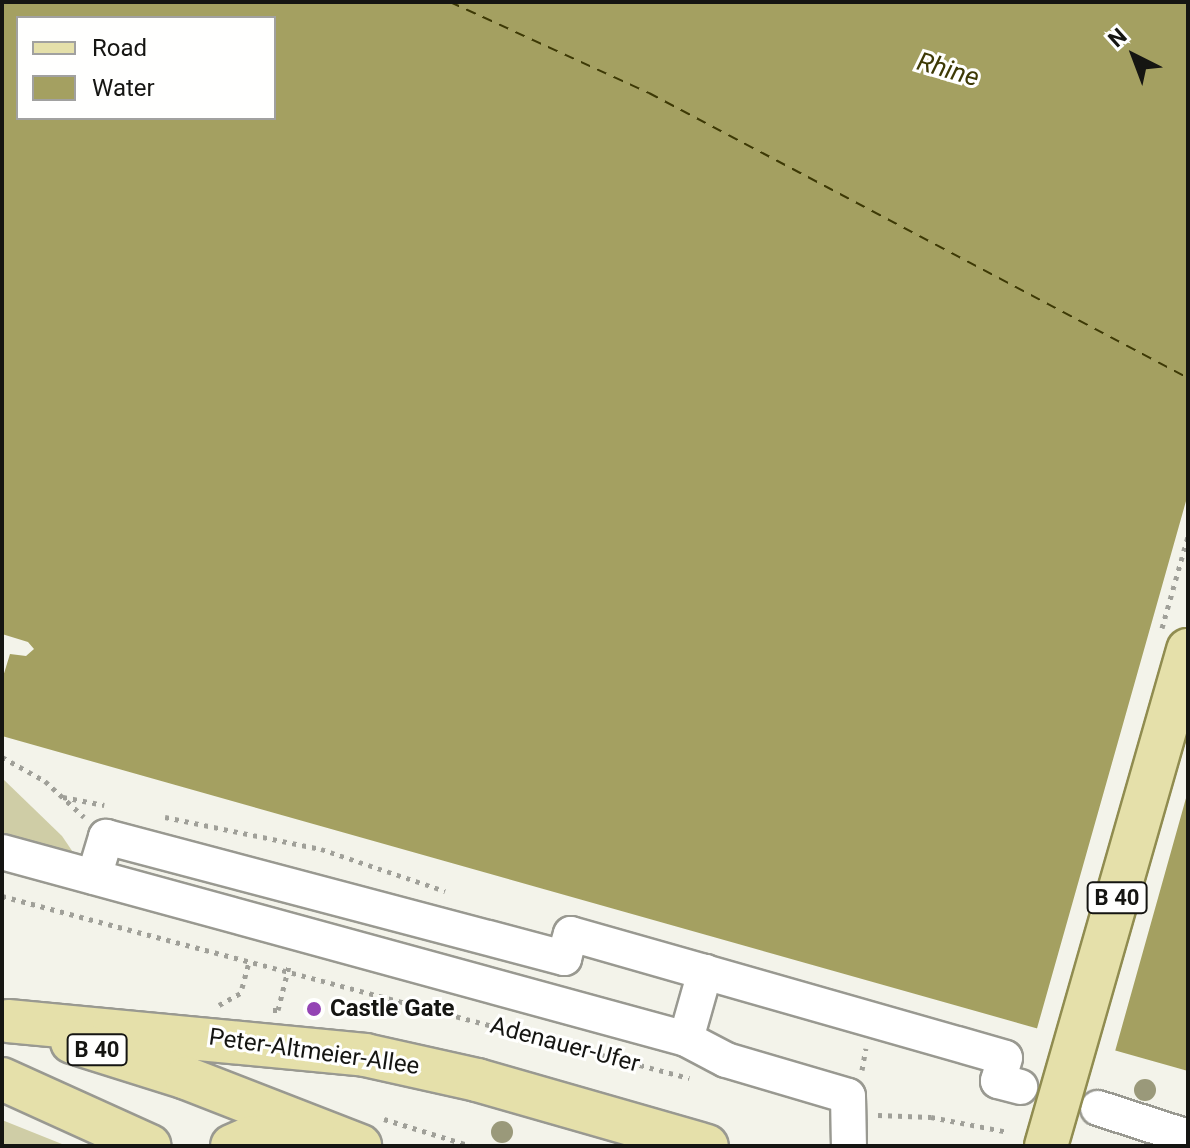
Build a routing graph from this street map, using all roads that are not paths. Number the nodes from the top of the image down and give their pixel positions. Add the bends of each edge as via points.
1 (1188, 650) edge
2 (2, 852) edge
3 (94, 877) junction
4 (705, 972) junction
5 (5, 1020) edge
6 (686, 1039) junction
7 (2, 1079) edge
8 (1020, 1087) dead end
9 (1098, 1108) dead end
10 (849, 1133) edge
11 (287, 1136) edge
12 (1188, 1137) edge
13 (150, 1146) edge
14 (232, 1146) edge
15 (360, 1146) edge
16 (707, 1146) edge
17 (1046, 1146) edge

1 - 17 main road, B 40, bridge
2 - 3 lane
3 - 4 lane via 107,822 564,958 571,934
3 - 6 lane
4 - 6 lane
4 - 8 lane via 1005,1058 998,1081
5 - 11 main road, Peter-Altmeier-Allee / B 40 via 186,1078
5 - 16 main road, Peter-Altmeier-Allee via 365,1055 477,1080
6 - 10 lane via 726,1060 848,1096
7 - 13 main road, B 40
9 - 12 lane
11 - 14 main road
11 - 15 main road, Peter-Altmeier-Allee / B 40

